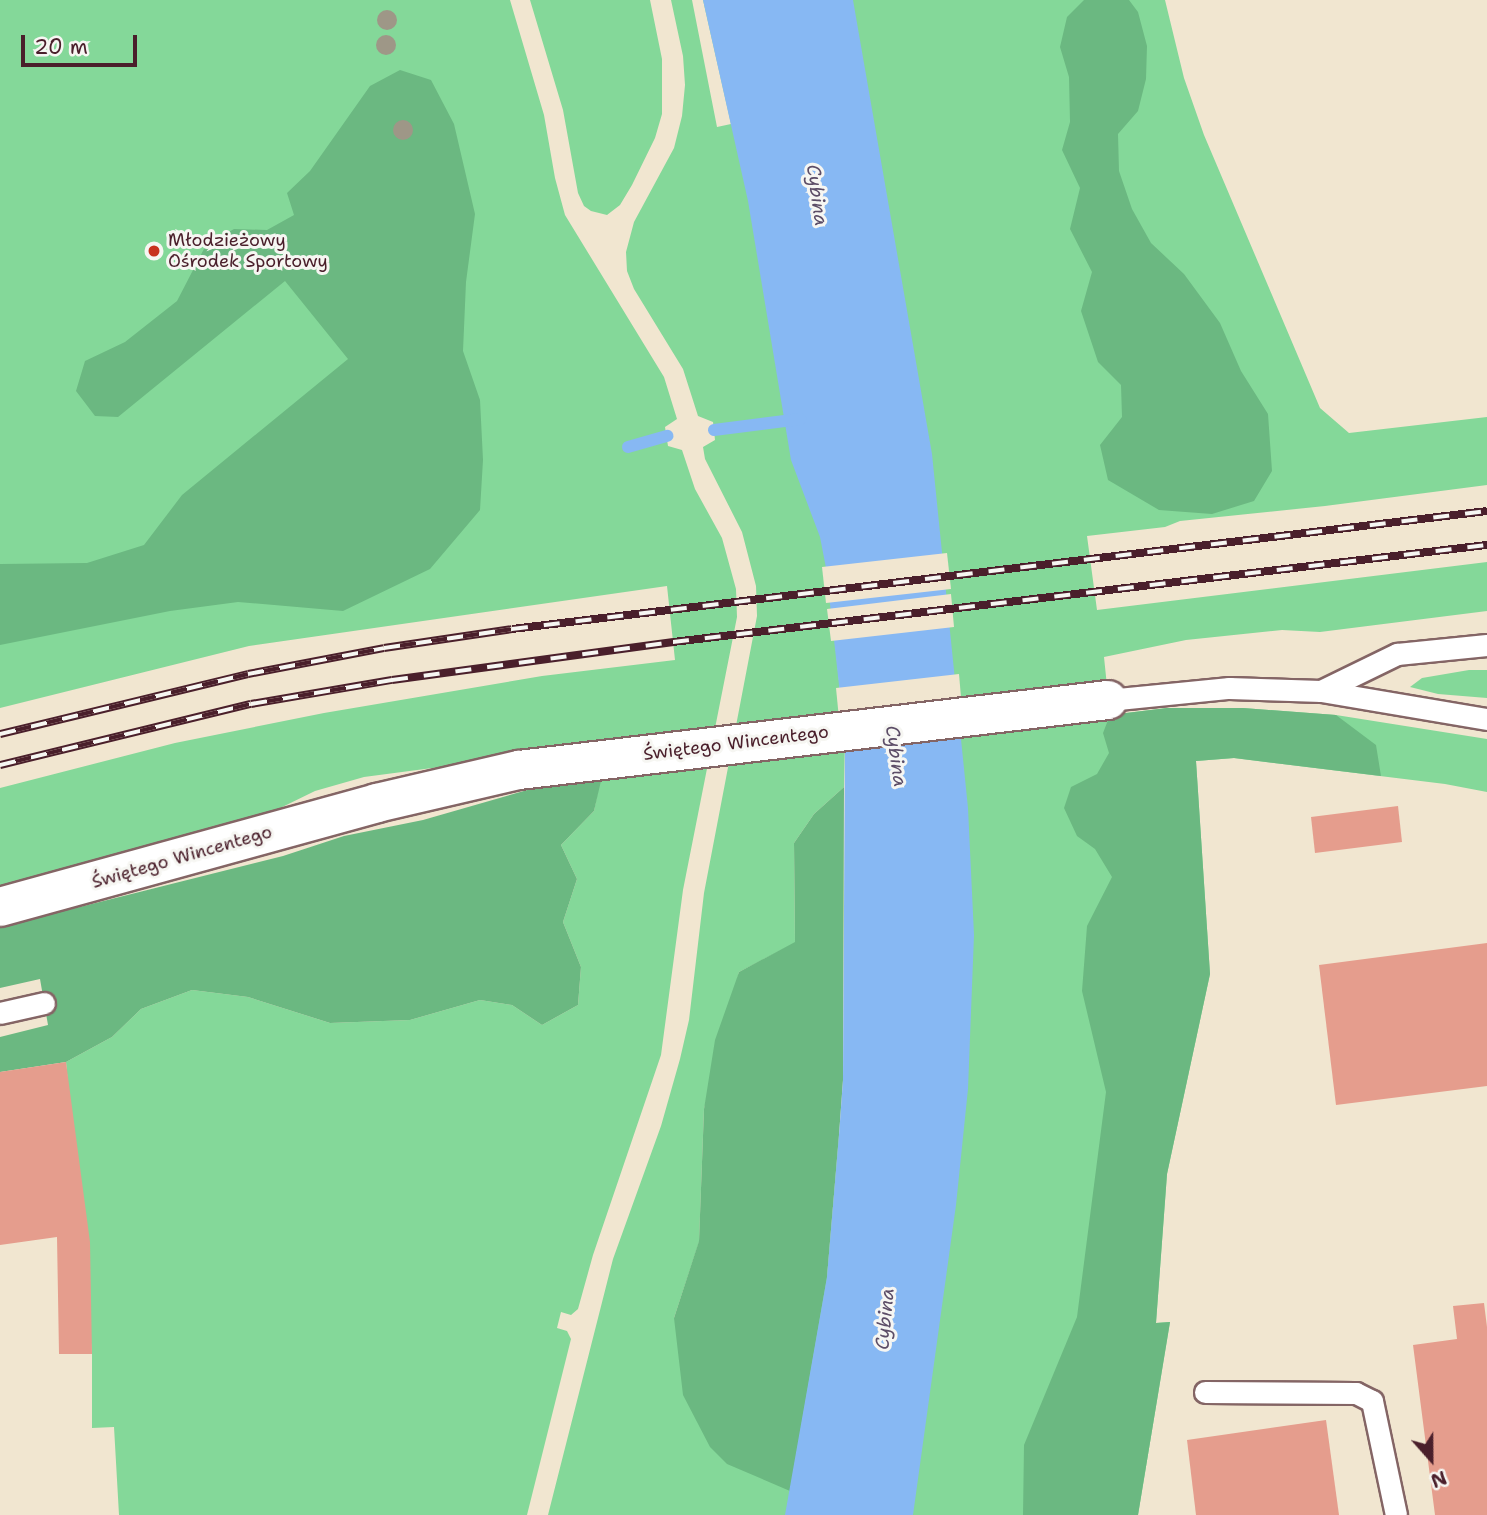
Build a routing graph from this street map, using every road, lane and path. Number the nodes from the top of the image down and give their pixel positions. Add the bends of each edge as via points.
1 (1487, 645) edge
2 (1321, 691) junction
3 (1108, 700) joint
4 (1487, 719) edge
5 (0, 907) edge
6 (44, 1003) dead end
7 (0, 1013) edge
8 (1205, 1392) dead end
9 (1396, 1515) edge

1 - 2 lane via 1397,654
2 - 3 lane, Świętego Wincentego via 1229,688
2 - 4 lane, Świętego Wincentego
3 - 5 street, Świętego Wincentego via 532,768 377,803
6 - 7 lane
8 - 9 lane via 1356,1393 1372,1401

